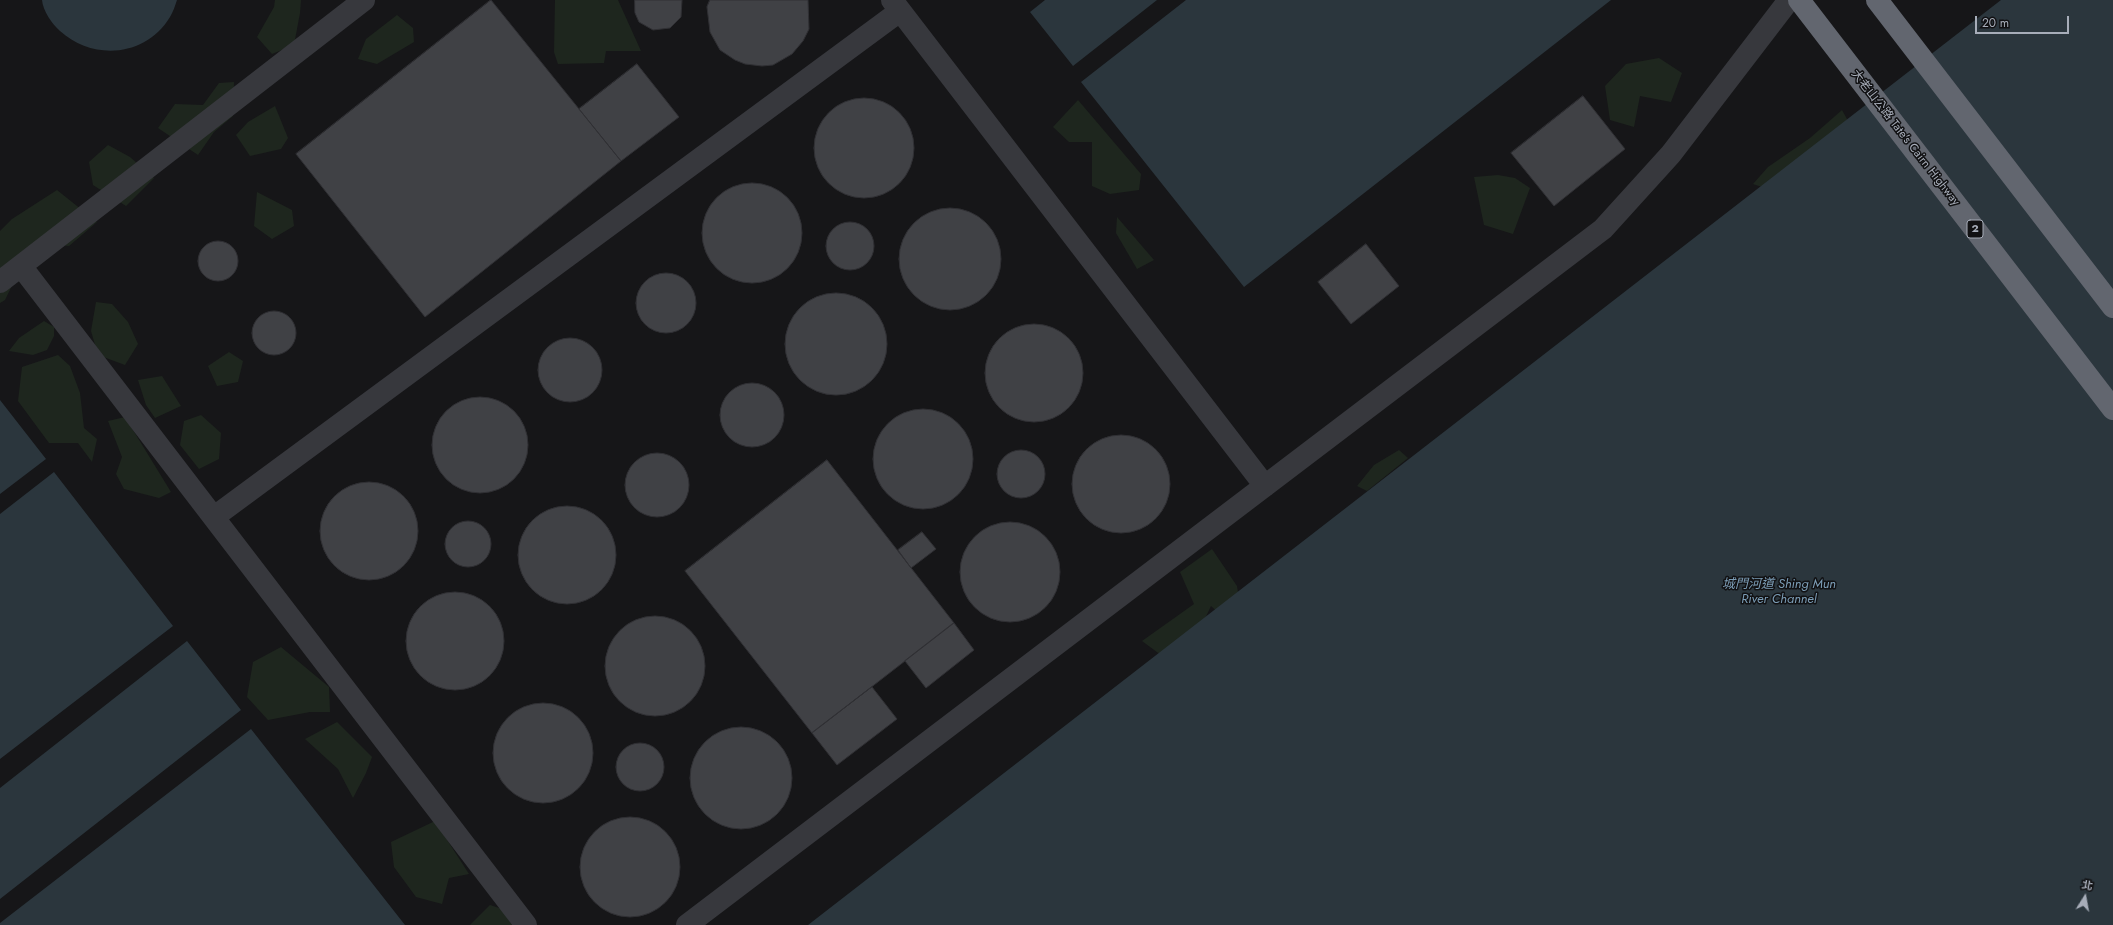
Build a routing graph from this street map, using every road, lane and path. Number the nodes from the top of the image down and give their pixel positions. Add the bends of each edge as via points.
1 (1789, 0) edge
2 (1799, 0) edge
3 (1877, 0) edge
4 (358, 2) edge
5 (896, 5) edge
6 (21, 266) junction
7 (0, 282) edge
8 (2113, 307) edge
9 (2113, 409) edge
10 (1265, 486) junction
11 (214, 517) junction
12 (526, 925) edge
13 (688, 925) edge

1 - 10 lane via 1671,154 1603,229
2 - 9 highway, 大老山公路 Tate's Cairn Highway / 2
3 - 8 highway
4 - 6 lane
5 - 10 lane
5 - 11 lane
6 - 7 lane
6 - 11 lane
10 - 13 lane
11 - 12 lane

